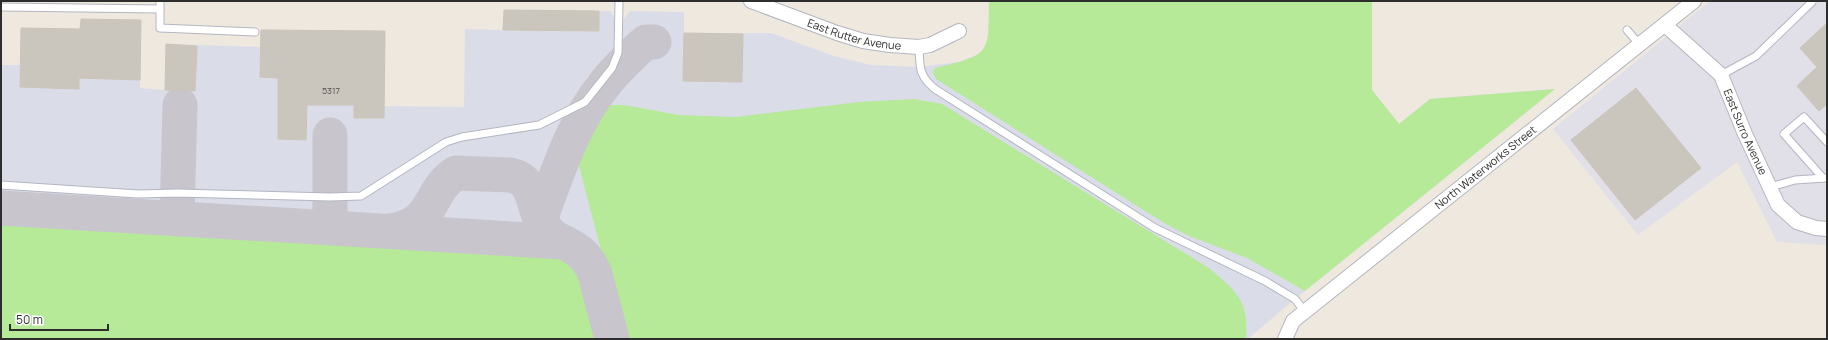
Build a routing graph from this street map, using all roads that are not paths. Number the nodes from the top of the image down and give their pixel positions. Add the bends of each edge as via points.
1 (619, 1) edge
2 (751, 1) edge
3 (1694, 1) edge
4 (1812, 2) dead end
5 (160, 5) edge
6 (1, 7) edge
7 (1665, 25) junction
8 (1627, 30) dead end
9 (959, 31) dead end
10 (255, 32) dead end
11 (1640, 45) junction
12 (919, 47) junction
13 (1722, 75) junction
14 (1827, 142) edge
15 (1825, 178) edge
16 (1, 186) edge
17 (1770, 187) junction
18 (1827, 229) edge
19 (1305, 312) junction
20 (1285, 339) edge

1 - 16 lane via 618,53 612,68 585,102 539,125 462,136 446,142 361,196 138,194
2 - 12 street, East Rutter Avenue via 837,33 890,45
3 - 7 street, North Waterworks Street
4 - 13 lane via 1756,56
5 - 6 lane
5 - 10 lane via 160,28
7 - 11 street, North Waterworks Street
7 - 13 street, East Surro Avenue
8 - 11 lane
9 - 12 street, East Rutter Avenue via 942,40
11 - 19 street, North Waterworks Street
12 - 19 lane via 920,71 935,89 1155,228 1265,281 1295,299
13 - 17 street, East Surro Avenue
14 - 15 lane via 1804,117 1784,134
15 - 17 lane via 1795,180
17 - 18 street, East Surro Avenue via 1778,205 1797,222
19 - 20 street, North Waterworks Street via 1293,321

